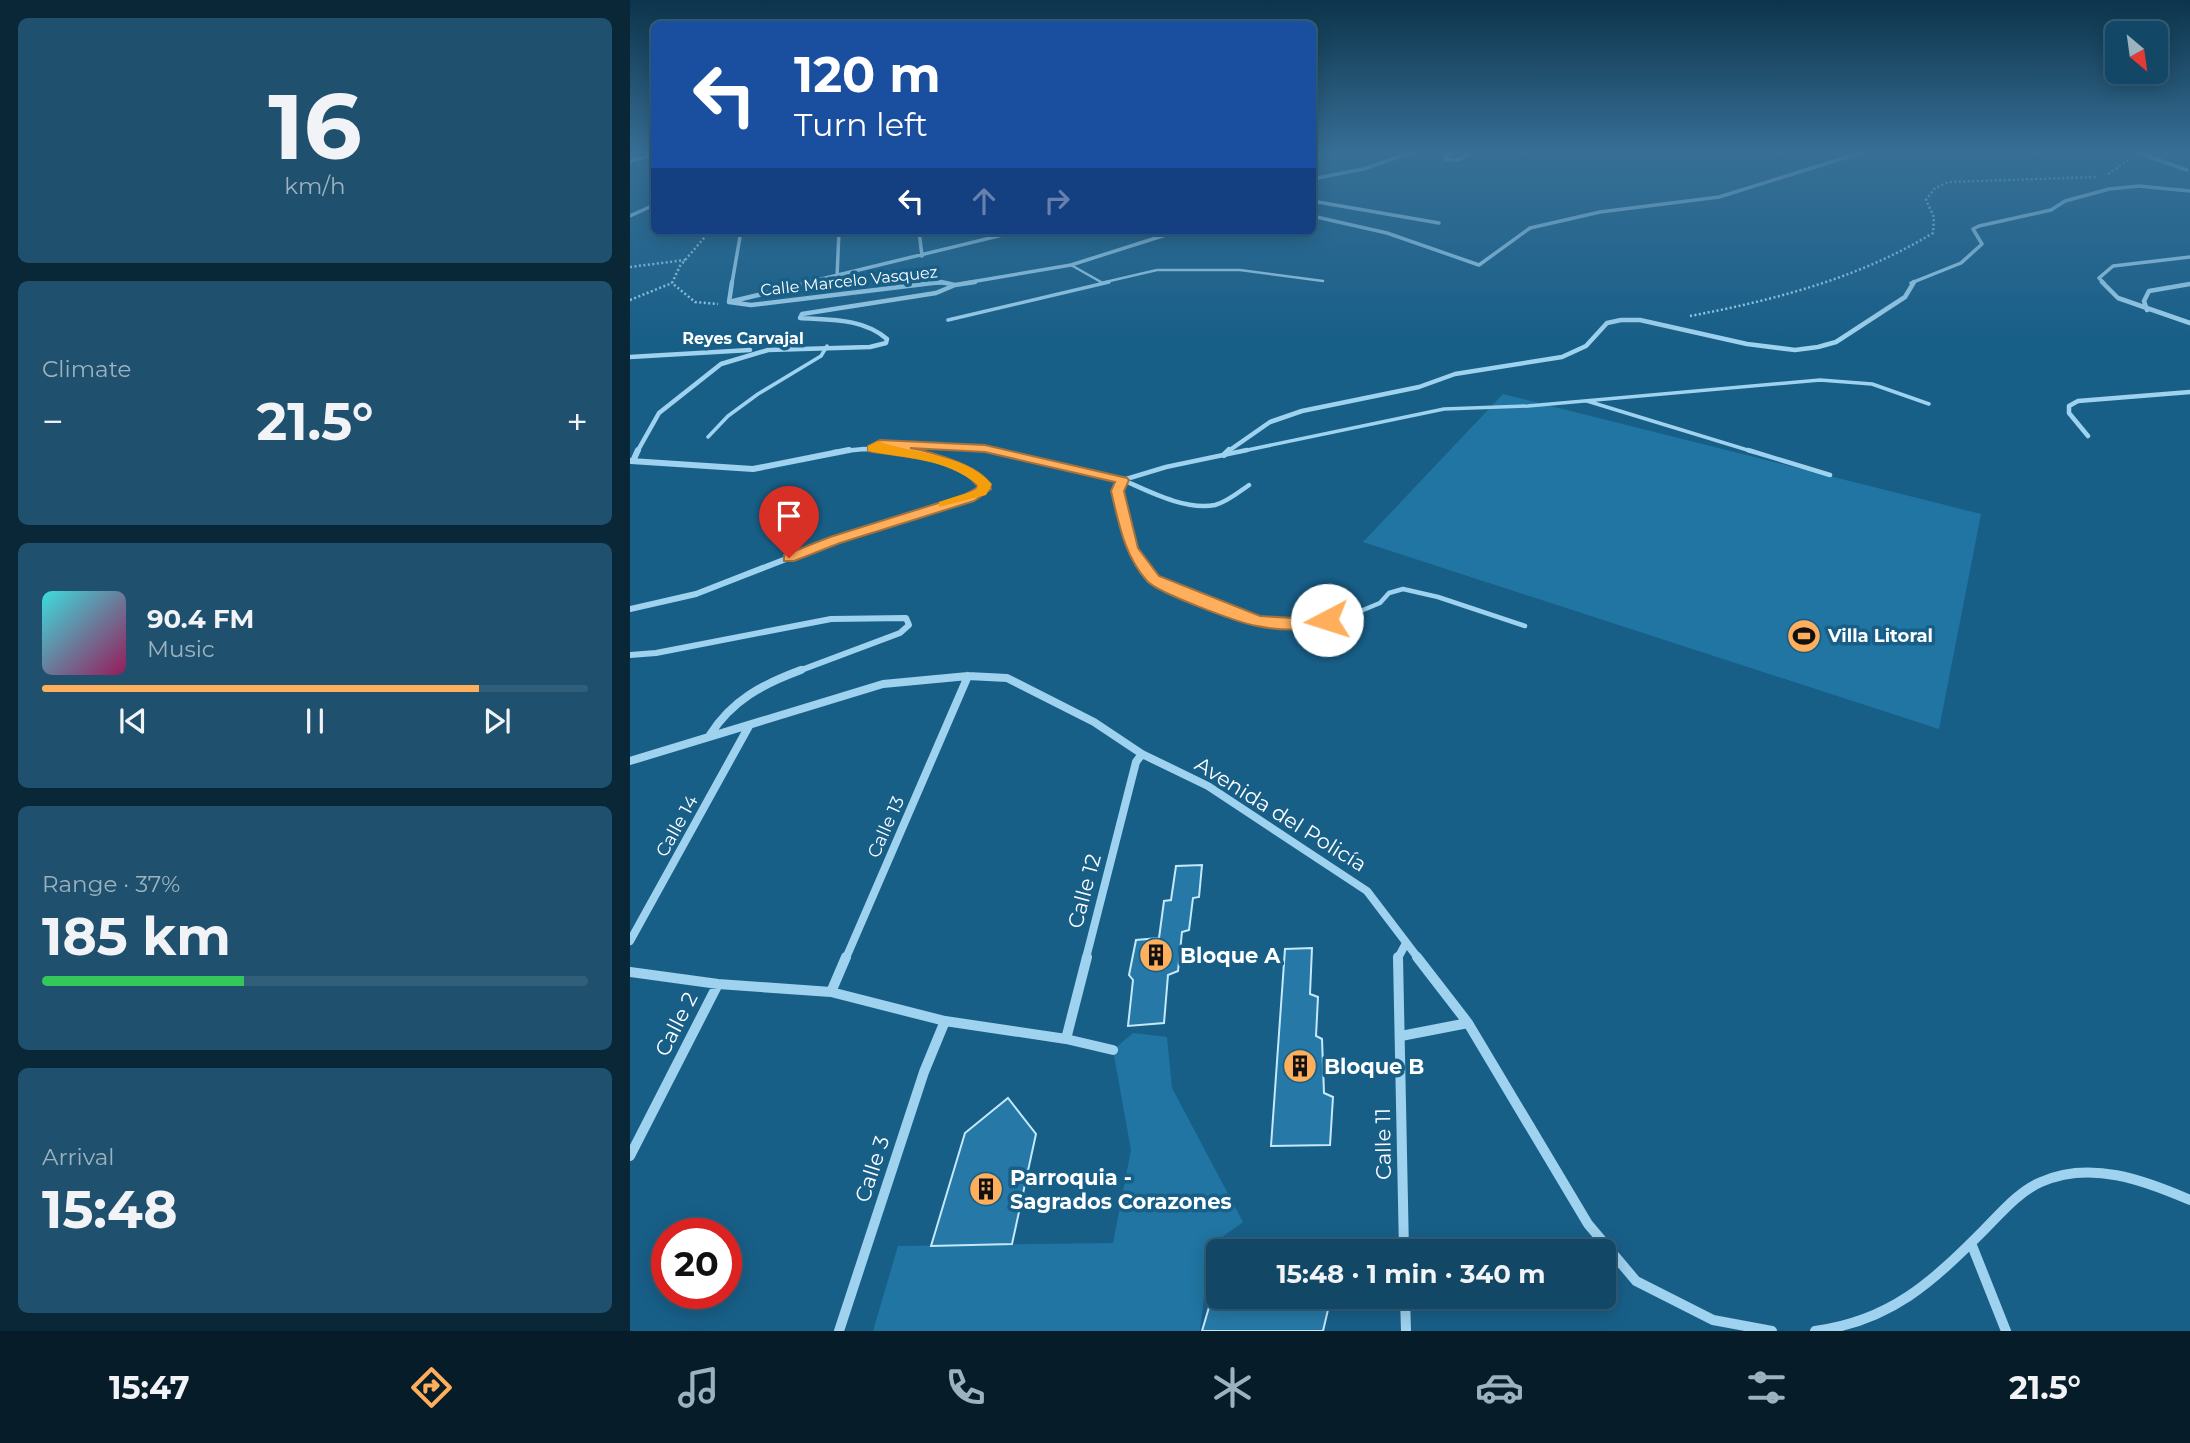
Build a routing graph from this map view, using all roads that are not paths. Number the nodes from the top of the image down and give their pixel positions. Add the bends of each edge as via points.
1 (1393, 215) edge
2 (1589, 215) edge
3 (2028, 215) edge
4 (1316, 217) edge
5 (1439, 223) dead end
6 (740, 235) edge
7 (839, 235) edge
8 (919, 235) edge
9 (1001, 235) edge
10 (1165, 235) edge
11 (922, 256) junction
12 (2190, 257) edge
13 (1071, 265) junction
14 (837, 277) junction
15 (1323, 281) dead end
16 (1101, 282) junction
17 (2190, 284) edge
18 (955, 285) junction
19 (729, 302) junction
20 (2147, 310) junction
21 (948, 320) dead end
22 (2190, 323) edge
23 (827, 346) junction
24 (768, 350) junction
25 (630, 357) edge
26 (2190, 392) edge
27 (1584, 400) junction
28 (1929, 404) dead end
29 (2088, 436) dead end
30 (708, 437) dead end
31 (872, 448) junction
32 (1224, 456) junction
33 (632, 461) edge
34 (1830, 475) dead end
35 (1123, 480) junction
36 (1249, 485) dead end
37 (630, 608) edge
38 (1525, 626) dead end
39 (630, 655) edge
40 (968, 676) junction
41 (749, 726) junction
42 (710, 735) junction
43 (1142, 754) junction
44 (630, 761) edge
45 (630, 941) edge
46 (1405, 945) junction
47 (630, 972) edge
48 (718, 985) junction
49 (831, 992) junction
50 (946, 1021) junction
51 (1468, 1023) junction
52 (1401, 1036) junction
53 (1066, 1039) junction
54 (1113, 1050) dead end
55 (630, 1156) edge
56 (2190, 1200) edge
57 (1404, 1239) edge
58 (1971, 1243) junction
59 (1405, 1309) edge
60 (1714, 1326) edge
61 (839, 1331) edge
62 (1406, 1331) edge
63 (1772, 1331) edge
64 (1815, 1331) edge
65 (2006, 1331) edge

1 - 5 street
2 - 4 street via 1530,228 1479,265 1387,233
3 - 32 street via 1973,229 1982,244 1961,263 1919,278 1910,284 1905,298 1836,342 1795,350 1621,320 1607,323 1586,346 1562,356 1455,374 1419,387 1302,411 1270,422
6 - 19 street
7 - 14 street
8 - 11 street
9 - 11 street
10 - 13 street
11 - 14 street
12 - 20 street via 2113,266 2099,278 2118,298
13 - 16 lane
13 - 18 street
14 - 19 street
15 - 16 lane via 1240,270 1175,269
16 - 21 lane
17 - 20 street via 2149,291 2144,301
18 - 19 street, Calle Marcelo Vasquez via 941,282 751,304
18 - 23 street, Calle Marcelo Vasquez via 936,293 830,307 798,317 856,324 882,332 887,339 870,347
20 - 22 street
23 - 24 street, Calle Marcelo Vasquez
23 - 30 lane via 821,356 728,416
24 - 25 street
24 - 33 street, Calle Marcelo Vasquez via 721,364 659,413
26 - 29 street via 2078,401 2069,406 2069,413
27 - 28 lane via 1820,380 1872,384
27 - 32 lane via 1444,409
27 - 34 lane
31 - 33 street via 823,453 758,469
31 - 35 lane via 887,442 985,448
31 - 37 street via 948,463 972,474 985,489 696,594
32 - 35 lane
35 - 36 lane via 1205,506 1217,505
35 - 38 lane via 1118,491 1131,548 1153,580 1217,608 1258,621 1308,624 1346,617 1403,589
39 - 42 street via 831,619 906,618 909,625 900,633 763,684 724,713
40 - 41 street, Avenida del Policía via 883,684
40 - 43 street, Avenida del Policía via 1007,678 1094,722
40 - 49 street, Calle 13
41 - 42 street, Avenida del Policía
41 - 45 street, Calle 14
42 - 44 street, Avenida del Policía
43 - 46 street, Avenida del Policía via 1208,786 1367,891
43 - 53 street, Calle 12 via 1136,762
46 - 51 street, Avenida del Policía
46 - 52 street, Calle 11 via 1398,957
47 - 48 street
48 - 49 street
48 - 55 street, Calle 2
49 - 50 street
50 - 53 street
50 - 61 street, Calle 3 via 924,1072
51 - 52 street
51 - 60 street, Avenida del Policía via 1588,1224 1636,1281
52 - 57 street, Calle 11
53 - 54 street
56 - 58 street via 2145,1180 2097,1171 2049,1178 2020,1194
58 - 64 street via 1925,1289 1886,1312 1835,1330
58 - 65 street
59 - 62 street
60 - 63 street, Avenida del Policía

